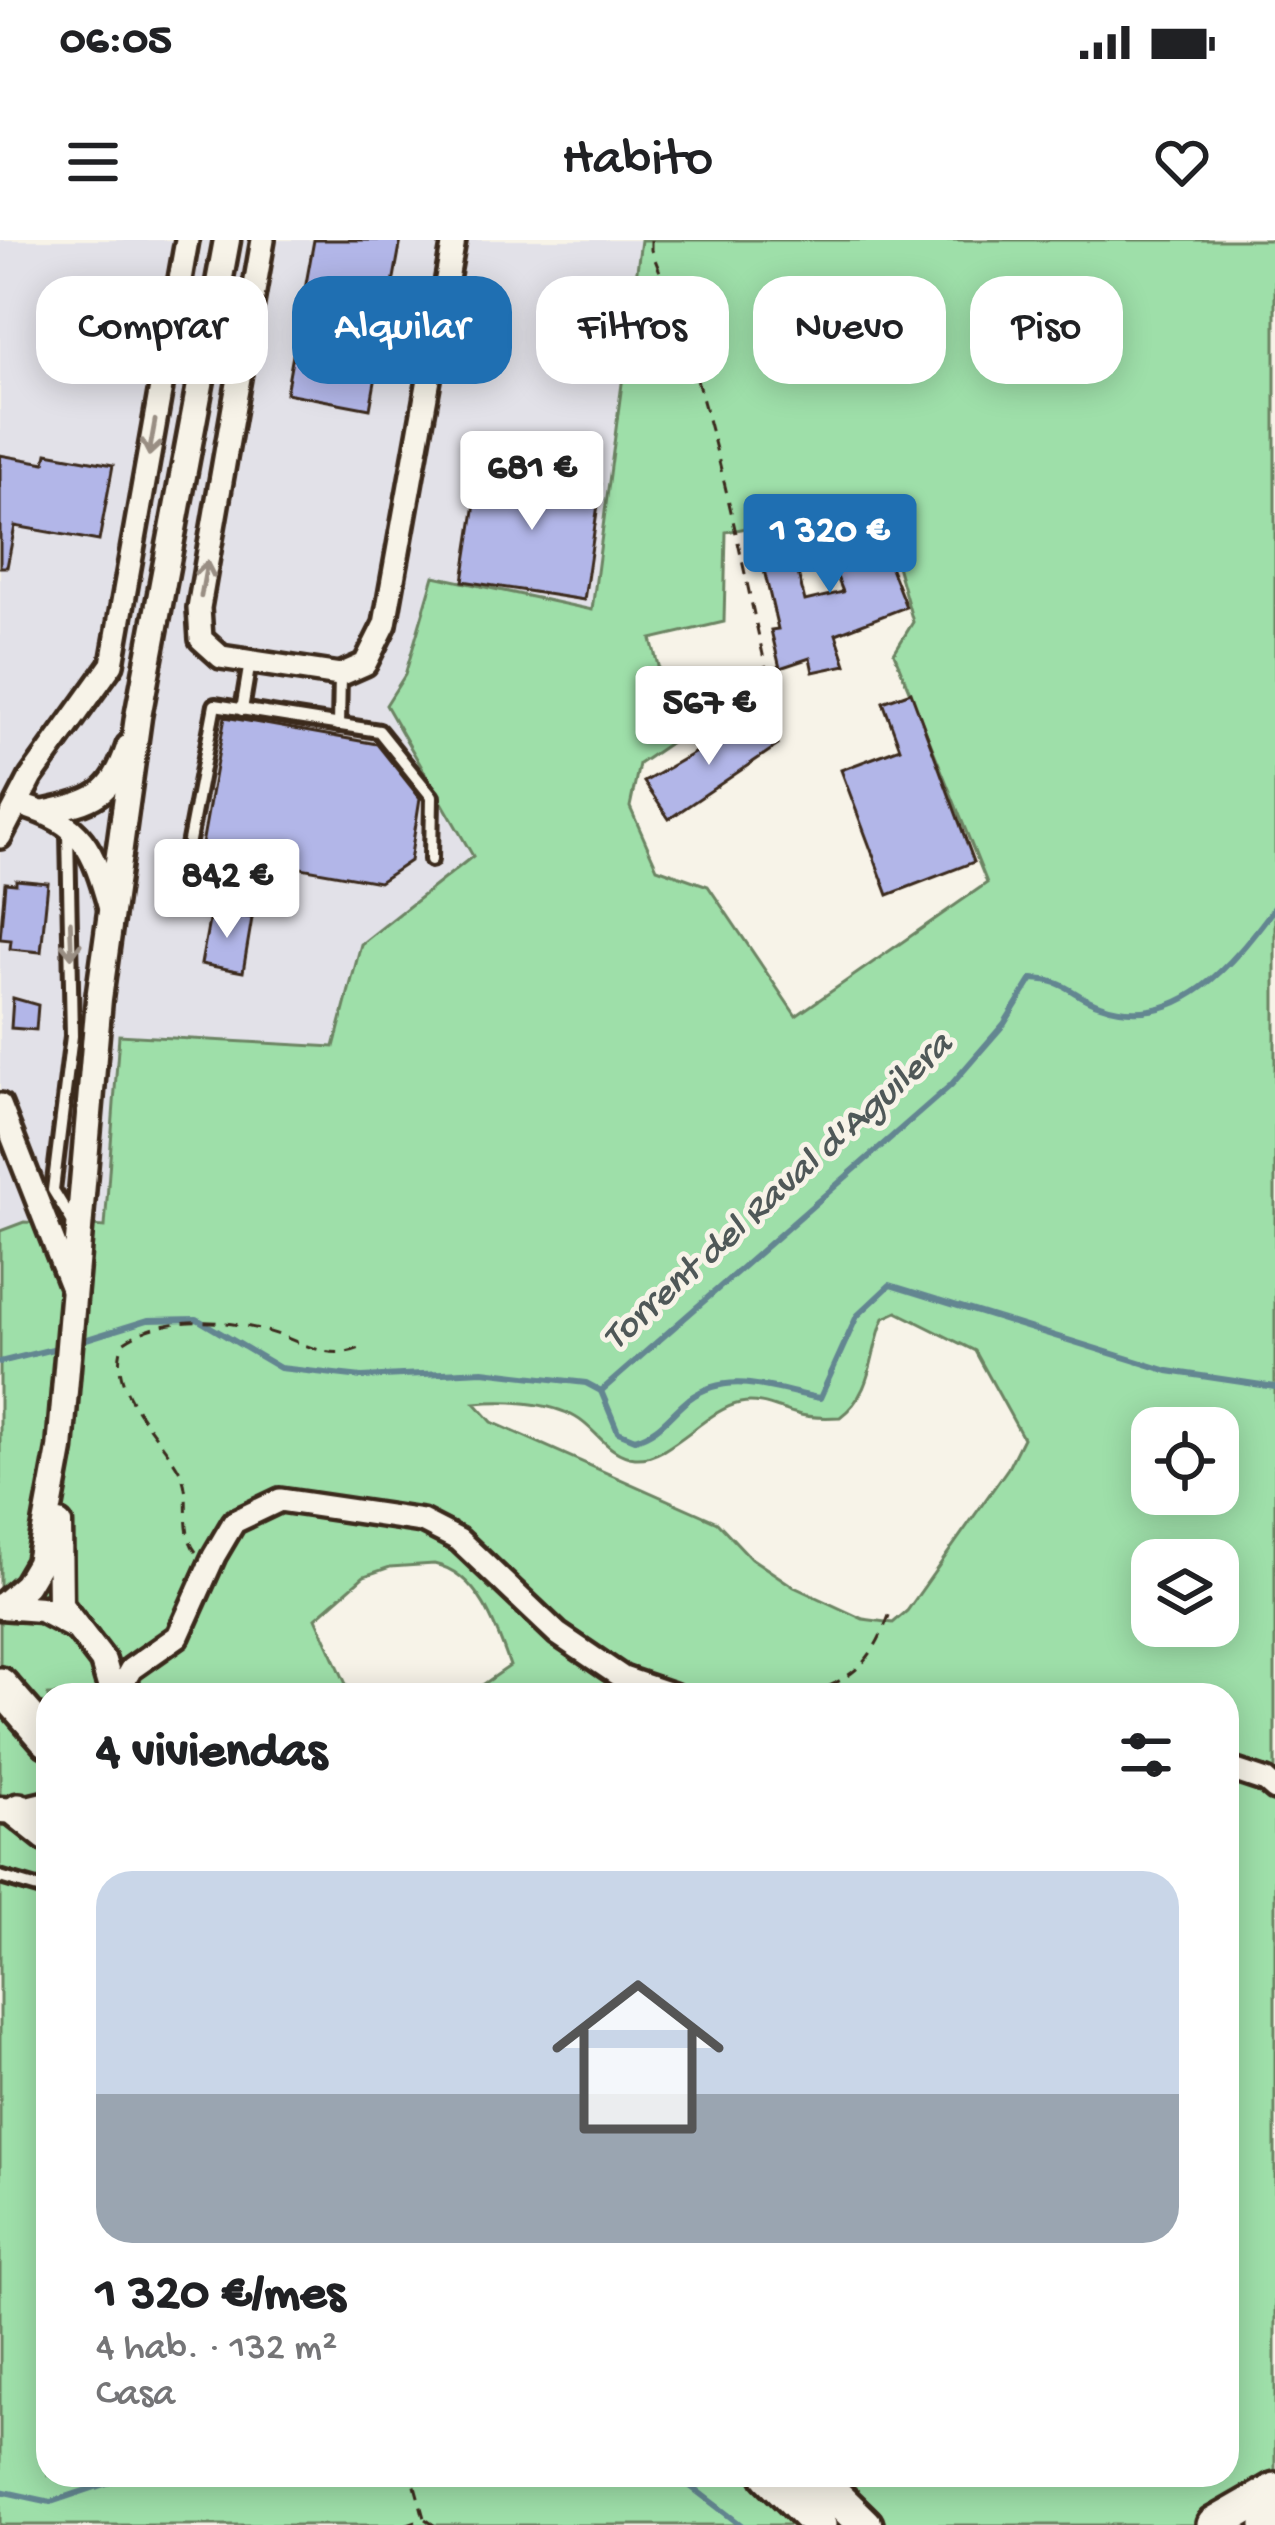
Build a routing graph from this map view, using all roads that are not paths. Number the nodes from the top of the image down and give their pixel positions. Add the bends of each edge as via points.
1 (188, 240) edge
2 (227, 240) edge
3 (263, 240) edge
4 (454, 240) edge
5 (250, 662) junction
6 (340, 675) junction
7 (242, 710) junction
8 (139, 717) junction
9 (338, 724) junction
10 (20, 805) junction
11 (44, 812) junction
12 (68, 823) junction
13 (0, 837) edge
14 (188, 846) dead end
15 (431, 860) dead end
16 (111, 913) junction
17 (0, 1105) edge
18 (80, 1233) junction
19 (74, 1295) junction
20 (60, 1450) junction
21 (1, 1606) edge
22 (75, 1628) junction
23 (96, 1651) junction
24 (144, 1659) junction
25 (111, 1683) edge
26 (122, 1683) edge
27 (638, 1683) edge
28 (0, 1685) edge
29 (36, 1726) edge
30 (1239, 1772) edge
31 (1275, 1789) edge
32 (0, 1877) edge
33 (36, 1888) edge
34 (781, 2487) edge
35 (826, 2487) edge
36 (1275, 2490) edge
37 (819, 2525) edge
38 (865, 2525) edge
39 (1214, 2525) edge

1 -> 10 street via 112,664 31,777
2 - 8 street
5 -> 3 street via 221,658 201,639 199,608
4 - 6 street via 386,624 365,664
5 - 6 street
5 - 7 lane
6 - 9 lane
7 - 9 lane
7 - 14 lane via 215,706
8 - 11 street via 106,790
8 - 16 street
9 - 15 lane via 379,731 433,797
10 - 11 street
10 - 13 street
11 - 12 street
12 - 16 street via 88,846
12 -> 18 lane via 71,1036 53,1190
16 - 18 street
17 - 19 street
18 - 19 street
19 - 20 street
20 - 21 street via 39,1563
20 - 22 street via 58,1586
21 - 22 street via 41,1609
22 - 23 street
23 - 24 street
23 - 25 street
24 - 26 street
24 - 27 street via 178,1636 234,1522 280,1500 422,1521 459,1540 558,1634
28 - 29 highway
30 - 31 street
32 - 33 lane
34 - 37 highway
35 - 38 highway
36 - 39 highway

